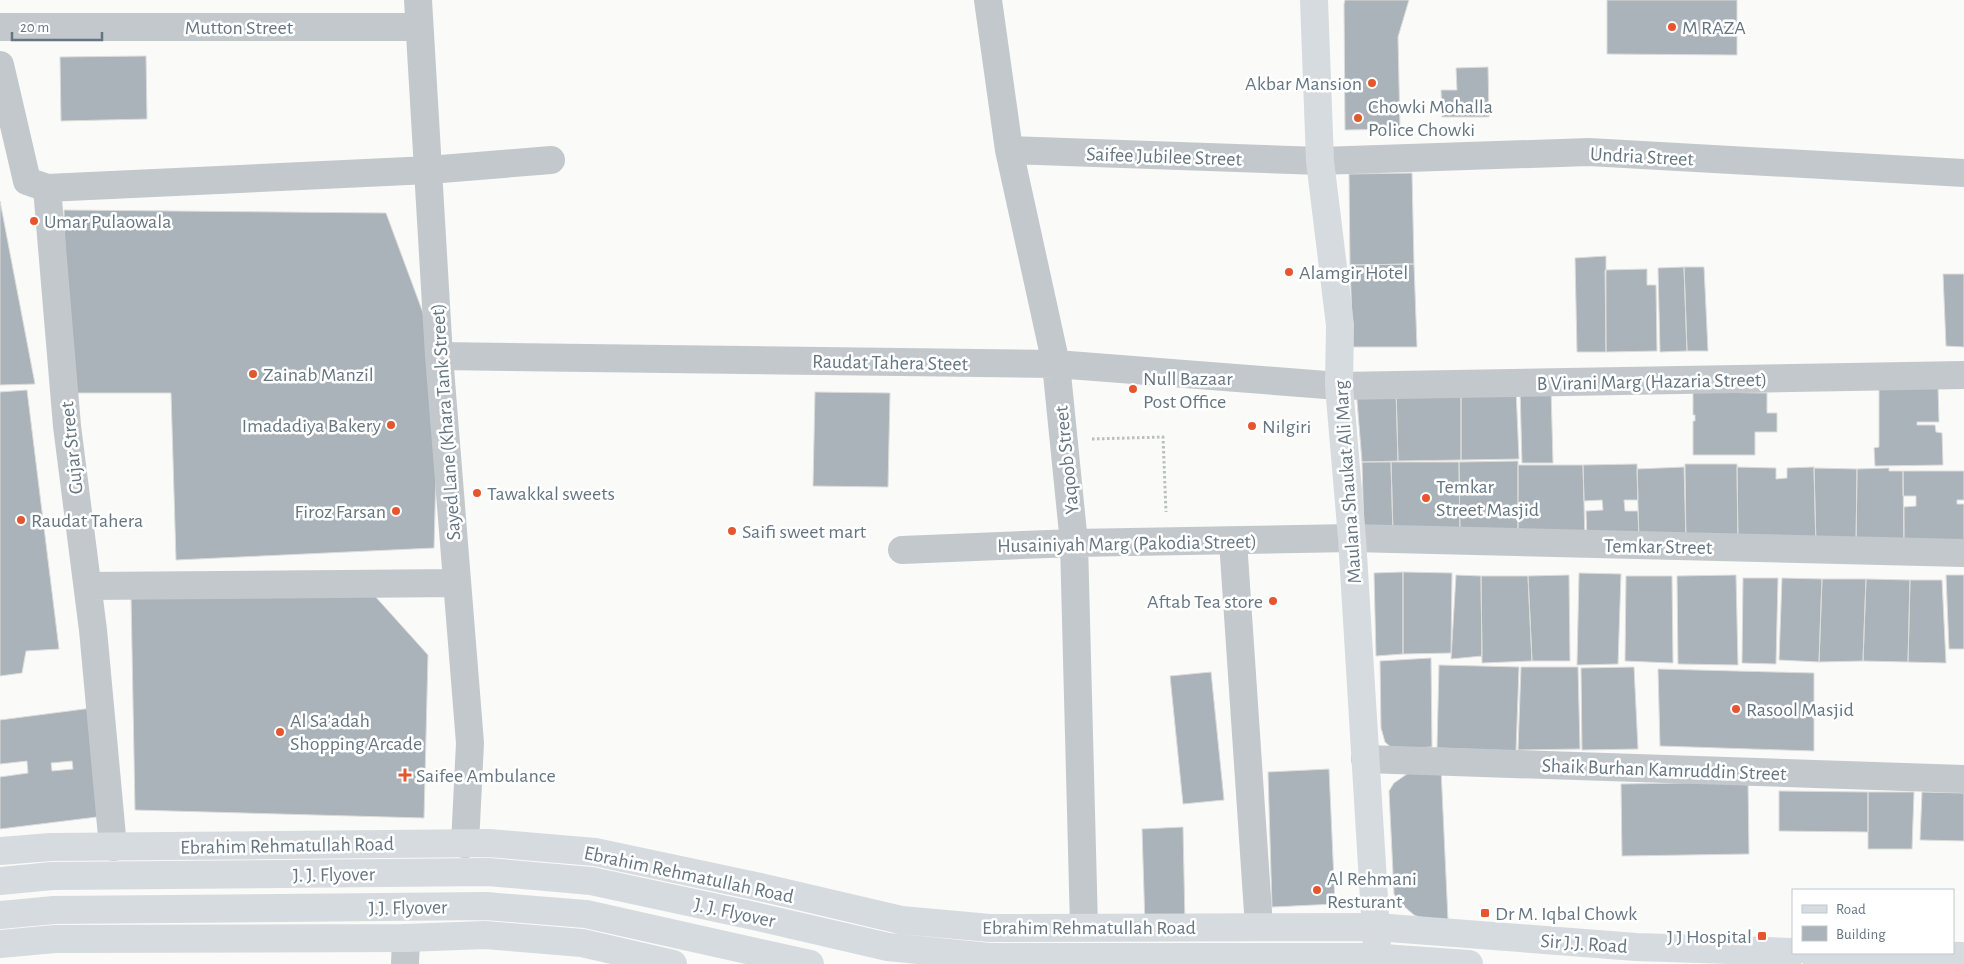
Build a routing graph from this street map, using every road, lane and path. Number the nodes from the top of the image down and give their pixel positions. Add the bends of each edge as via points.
1 (988, 0) edge
2 (1314, 0) edge
3 (418, 13) edge
4 (0, 27) edge
5 (0, 65) edge
6 (1009, 150) junction
7 (551, 160) dead end
8 (1320, 161) junction
9 (429, 170) junction
10 (1964, 173) edge
11 (47, 188) junction
12 (439, 356) junction
13 (1056, 364) junction
14 (1964, 376) edge
15 (1340, 386) junction
16 (1064, 440) junction
17 (1352, 538) junction
18 (1233, 541) junction
19 (1167, 542) junction
20 (1074, 543) junction
21 (902, 550) dead end
22 (1964, 553) edge
23 (457, 583) junction
24 (88, 586) junction
25 (1365, 760) junction
26 (1964, 779) edge
27 (465, 844) junction
28 (113, 847) junction
29 (0, 852) edge
30 (0, 881) edge
31 (0, 915) edge
32 (1084, 927) junction
33 (1259, 927) junction
34 (1376, 927) junction
35 (0, 944) edge
36 (406, 951) edge
37 (1792, 952) edge
38 (1863, 954) edge
39 (1964, 956) edge
40 (673, 964) edge
41 (810, 964) edge
42 (1378, 964) edge
43 (1469, 964) edge

1 - 6 street, Yaqoob Street
2 - 8 main road, Maulana Shaukat Ali Marg
3 - 4 street, Mutton Street
3 - 9 street, Sayed Lane (Khara Tank Street)
5 - 11 street via 27,181
6 - 8 street, Saifee Jubilee Street
6 - 13 street, Yaqoob Street
7 - 9 street
8 - 10 street, Undria Street via 1589,152
8 - 15 main road, Maulana Shaukat Ali Marg via 1340,325
9 - 11 street
9 - 12 street, Sayed Lane (Khara Tank Street)
11 - 24 street, Gujar Street via 67,426
12 - 13 street, Raudat Tahera Steet
12 - 23 street, Sayed Lane (Khara Tank Street)
13 - 15 street, Raudat Tahera Steet
13 - 16 street, Yaqoob Street
14 - 15 street, B Virani Marg (Hazaria Street)
15 - 17 main road, Maulana Shaukat Ali Marg
16 - 19 path via 1163,437
16 - 20 street, Yaqoob Street
17 - 18 street, Husainiyah Marg (Pakodia Street)
17 - 22 street, Temkar Street
17 - 25 main road, Maulana Shaukat Ali Marg
18 - 19 street, Husainiyah Marg (Pakodia Street)
18 - 33 street
19 - 20 street, Husainiyah Marg (Pakodia Street)
20 - 21 street, Husainiyah Marg (Pakodia Street)
20 - 32 street, Yaqoob Street
23 - 24 street
23 - 27 street, Sayed Lane (Khara Tank Street) via 470,743
24 - 28 street, Gujar Street
25 - 26 street, Shaik Burhan Kamruddin Street
25 - 34 main road, Maulana Shaukat Ali Marg
27 - 28 main road, Ebrahim Rehmatullah Road
27 - 32 main road, Ebrahim Rehmatullah Road via 595,852 900,920 990,928
28 - 29 main road, Ebrahim Rehmatullah Road via 51,847
30 - 43 main road, J. J. Flyover via 52,876 488,872 591,881 888,948 989,956 1369,957
31 - 41 main road, J.J. Flyover via 54,910 486,906 586,914
32 - 33 main road, Ebrahim Rehmatullah Road
33 - 34 main road, Ebrahim Rehmatullah Road
34 - 37 main road, Sir J.J. Road via 1636,947
34 - 42 main road, Maulana Shaukat Ali Marg
35 - 36 main road via 55,939
36 - 40 main road via 485,935 582,943
38 - 39 main road

